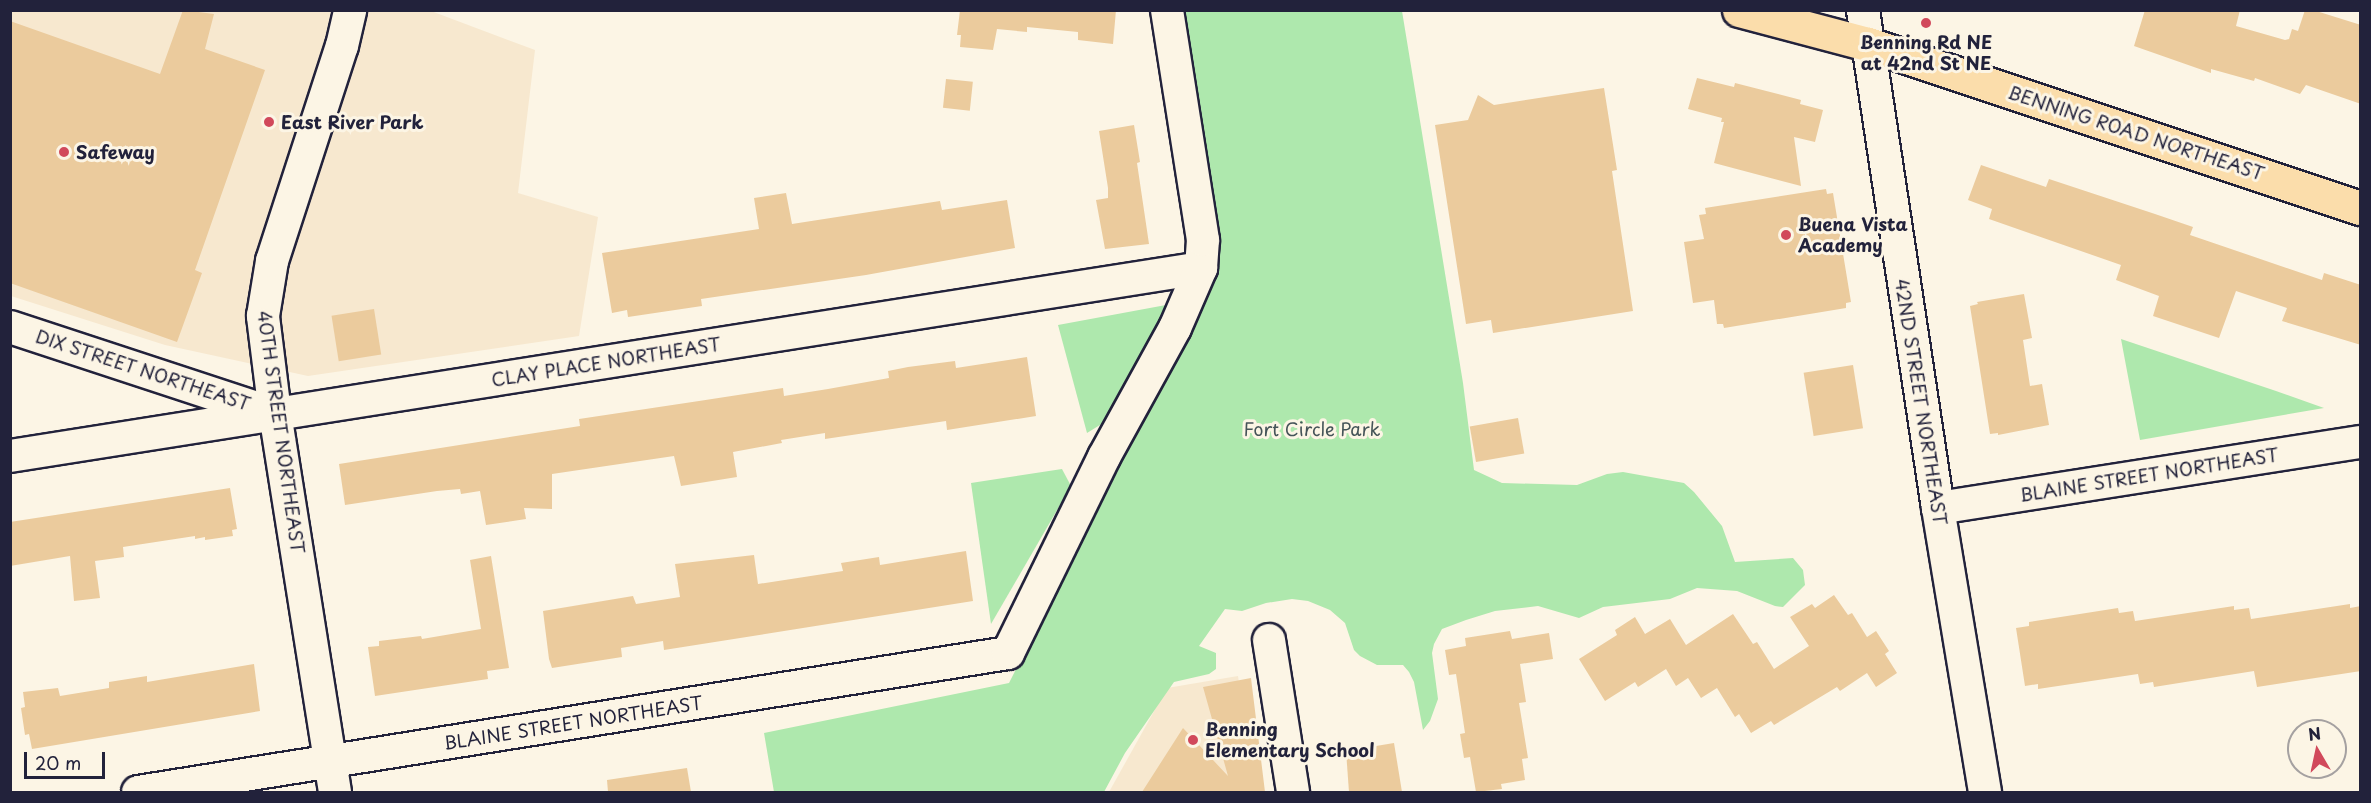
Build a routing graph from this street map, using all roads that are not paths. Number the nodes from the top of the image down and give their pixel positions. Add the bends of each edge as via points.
1 (350, 10) edge
2 (1167, 10) edge
3 (1739, 10) edge
4 (1863, 10) edge
5 (1868, 44) junction
6 (2361, 208) edge
7 (1201, 268) junction
8 (10, 327) edge
9 (275, 413) junction
10 (2361, 442) edge
11 (10, 456) edge
12 (1938, 508) junction
13 (1269, 640) dead end
14 (330, 762) junction
15 (138, 792) edge
16 (335, 792) edge
17 (1293, 792) edge
18 (1985, 792) edge

1 - 9 street, 40TH STREET NORTHEAST via 267,279 263,316
2 - 7 street via 1203,240
3 - 5 main road, BENNING ROAD NORTHEAST
4 - 5 street, 42ND STREET NORTHEAST
5 - 6 main road, BENNING ROAD NORTHEAST
5 - 12 street, 42ND STREET NORTHEAST
7 - 9 street, CLAY PLACE NORTHEAST
7 - 14 street, BLAINE STREET NORTHEAST via 1175,328 1104,457 1008,653
8 - 9 street, DIX STREET NORTHEAST
9 - 11 street, CLAY PLACE NORTHEAST
9 - 14 street, 40TH STREET NORTHEAST
10 - 12 street, BLAINE STREET NORTHEAST
12 - 18 street, 42ND STREET NORTHEAST
13 - 17 street
14 - 15 street, BLAINE STREET NORTHEAST
14 - 16 street, 40TH STREET NORTHEAST

